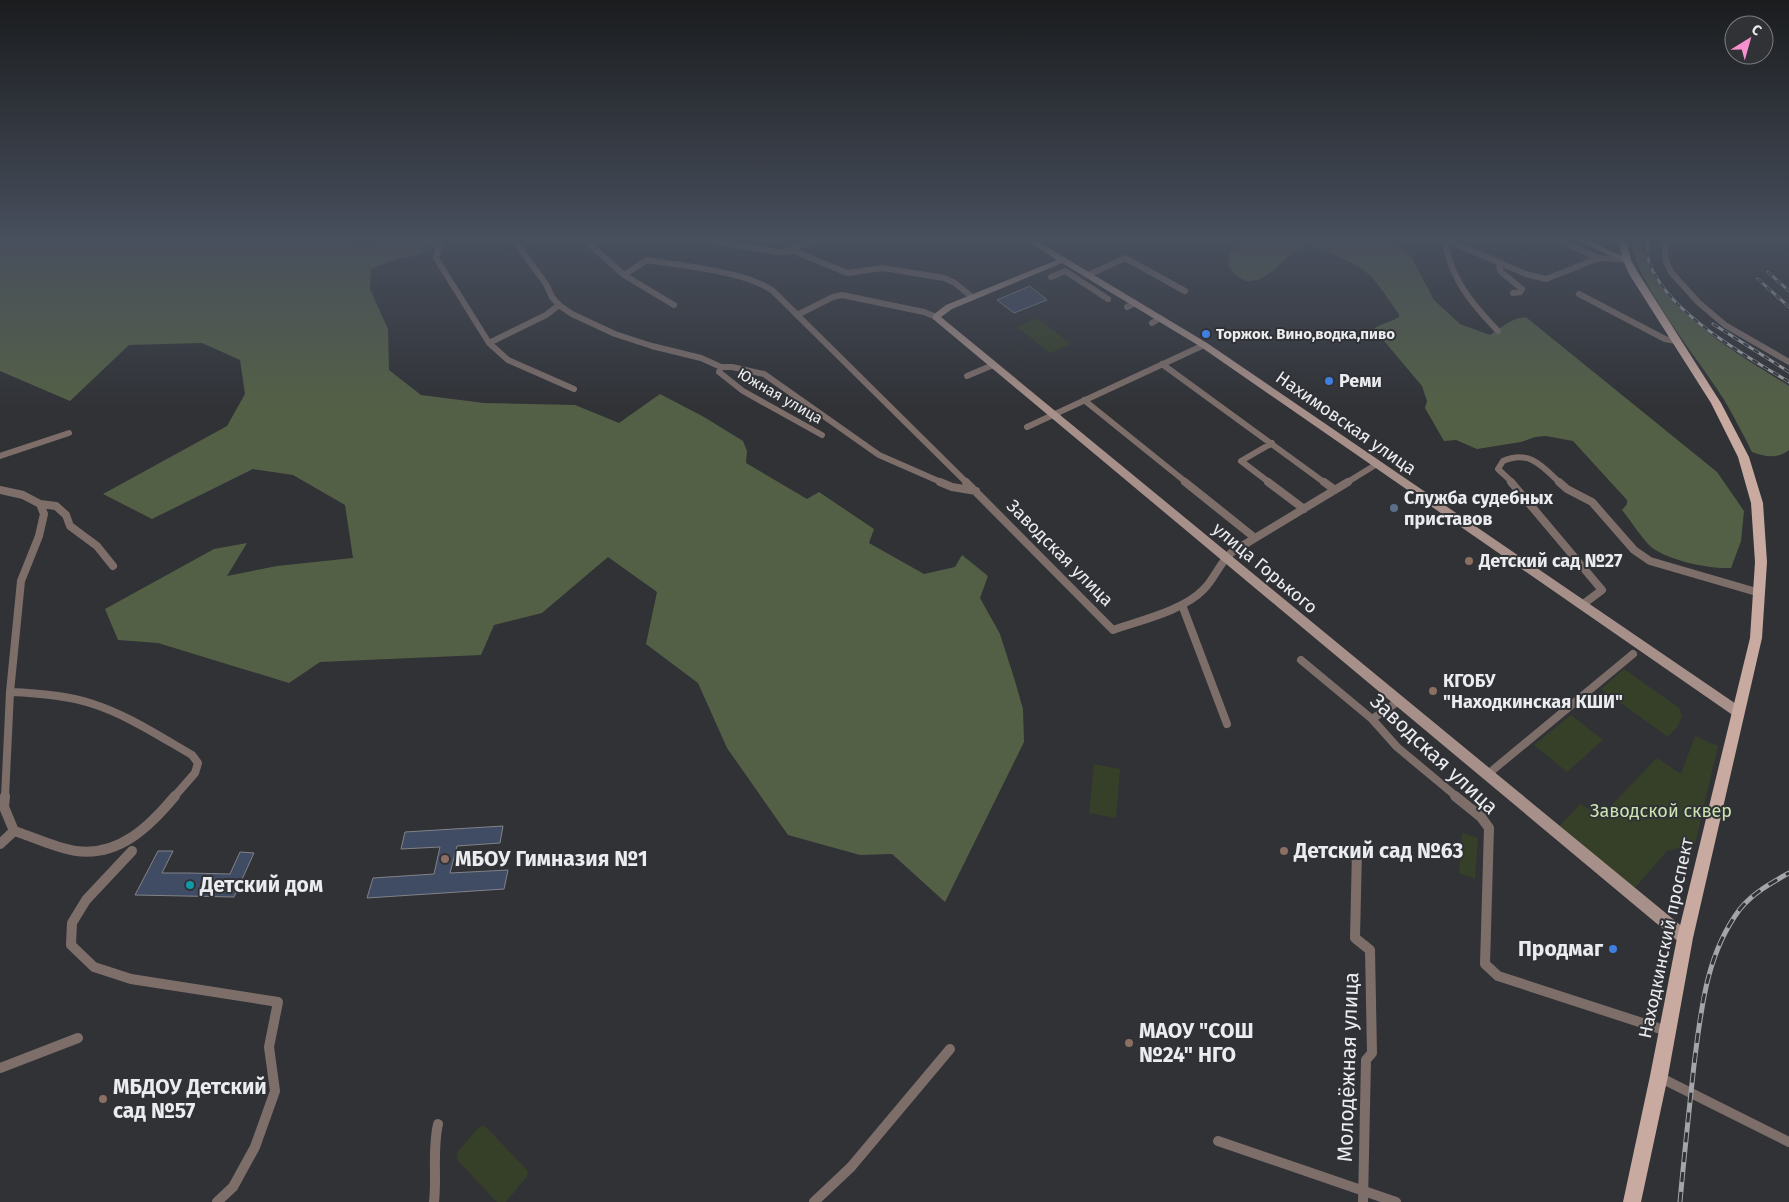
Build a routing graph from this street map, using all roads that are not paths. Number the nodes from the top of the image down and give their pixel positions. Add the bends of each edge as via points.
1 (460, 295) edge
2 (552, 295) edge
3 (659, 295) edge
4 (777, 295) edge
5 (842, 295) edge
6 (842, 295) edge
7 (977, 295) edge
8 (1102, 295) edge
9 (1117, 295) edge
10 (1466, 295) edge
11 (1581, 295) edge
12 (1647, 295) edge
13 (1692, 295) edge
14 (972, 297) joint
15 (1108, 299) dead end
16 (674, 304) dead end
17 (559, 305) junction
18 (797, 315) junction
19 (936, 316) junction
20 (1498, 330) dead end
21 (1676, 340) junction
22 (490, 343) junction
23 (1204, 345) junction
24 (1789, 362) edge
25 (1162, 364) junction
26 (993, 365) junction
27 (721, 367) junction
28 (967, 376) dead end
29 (574, 390) dead end
30 (1084, 400) junction
31 (1054, 414) junction
32 (1027, 427) dead end
33 (69, 433) dead end
34 (822, 435) dead end
35 (1272, 443) junction
36 (0, 456) edge
37 (1377, 464) junction
38 (0, 490) edge
39 (1335, 490) junction
40 (976, 491) junction
41 (40, 504) junction
42 (1304, 509) junction
43 (1255, 538) junction
44 (1225, 558) junction
45 (113, 566) dead end
46 (1760, 593) junction
47 (1182, 605) junction
48 (1582, 605) junction
49 (1633, 654) dead end
50 (1301, 660) dead end
51 (10, 692) junction
52 (1400, 701) junction
53 (1738, 712) junction
54 (1372, 719) junction
55 (1227, 724) dead end
56 (3, 745) edge
57 (1488, 774) junction
58 (14, 831) junction
59 (0, 844) edge
60 (131, 845) junction
61 (1357, 850) dead end
62 (1685, 938) junction
63 (1668, 1031) junction
64 (78, 1038) dead end
65 (950, 1049) dead end
66 (0, 1068) edge
67 (1659, 1076) junction
68 (438, 1124) dead end
69 (1218, 1140) dead end
70 (1789, 1142) edge
71 (1363, 1196) edge
72 (217, 1202) edge
73 (434, 1202) edge
74 (814, 1202) edge
75 (1396, 1202) edge
76 (1632, 1202) edge

1 - 22 street
2 - 17 street, Южная улица
3 - 16 street
4 - 18 street, Заводская улица
5 - 19 street, улица Горького
6 - 18 street, улица Горького
7 - 14 main road
8 - 15 street
9 - 23 main road, Нахимовская улица
10 - 20 street
11 - 21 street via 1665,339
12 - 21 main road, Находкинский проспект
13 - 24 street via 1725,325
14 - 19 main road
17 - 22 street
17 - 27 street, Южная улица via 615,334 701,358
18 - 40 street, Заводская улица
19 - 26 main road, улица Горького
21 - 46 main road, Находкинский проспект via 1719,409 1750,474 1759,520
22 - 29 street via 508,360
23 - 25 street
23 - 37 main road, Нахимовская улица
25 - 30 street
25 - 35 street
26 - 28 street
26 - 31 main road, улица Горького
27 - 34 street, Южная улица via 719,372 743,391
27 - 40 street via 764,374 879,455 952,487
30 - 31 street
30 - 43 street
31 - 32 street
31 - 44 main road, улица Горького
33 - 36 street
35 - 39 street
35 - 42 street via 1240,461
37 - 39 street
37 - 48 main road, Нахимовская улица
38 - 41 street via 23,495
39 - 42 street
40 - 47 street, Заводская улица via 1113,630
41 - 45 street via 56,506 66,515 70,526 97,546
41 - 51 street via 44,514 39,536 21,581
42 - 43 street
43 - 44 street
44 - 47 street, Заводская улица via 1204,589
44 - 52 main road, улица Горького
46 - 48 street via 1650,561 1634,550 1592,502 1567,489 1535,460 1503,459 1498,469 1517,487 1602,590
46 - 53 main road, Находкинский проспект via 1756,638
47 - 55 street
48 - 53 main road, Нахимовская улица
49 - 57 street
50 - 54 street, Заводская улица
51 - 56 street
51 - 60 street via 88,702 121,715 192,755 198,763 195,774
52 - 54 street
52 - 57 main road, улица Горького
53 - 62 main road, Находкинский проспект
54 - 63 street, Заводская улица via 1397,747 1481,817 1489,828 1485,964 1490,970 1498,976
56 - 58 street via 4,807
57 - 62 main road, улица Горького
58 - 59 street
58 - 60 street via 77,851 102,851
60 - 72 street via 72,922 71,945 94,967 131,979 278,1002 269,1046 275,1091 255,1147 233,1187
61 - 71 street, Молодёжная улица via 1355,938 1370,950 1372,1053 1366,1060
62 - 63 main road, Находкинский проспект
63 - 67 main road, Находкинский проспект
64 - 66 street
65 - 74 street via 851,1166
67 - 70 street
67 - 76 main road, Находкинский проспект
68 - 73 street via 434,1142
69 - 71 street
71 - 75 street

